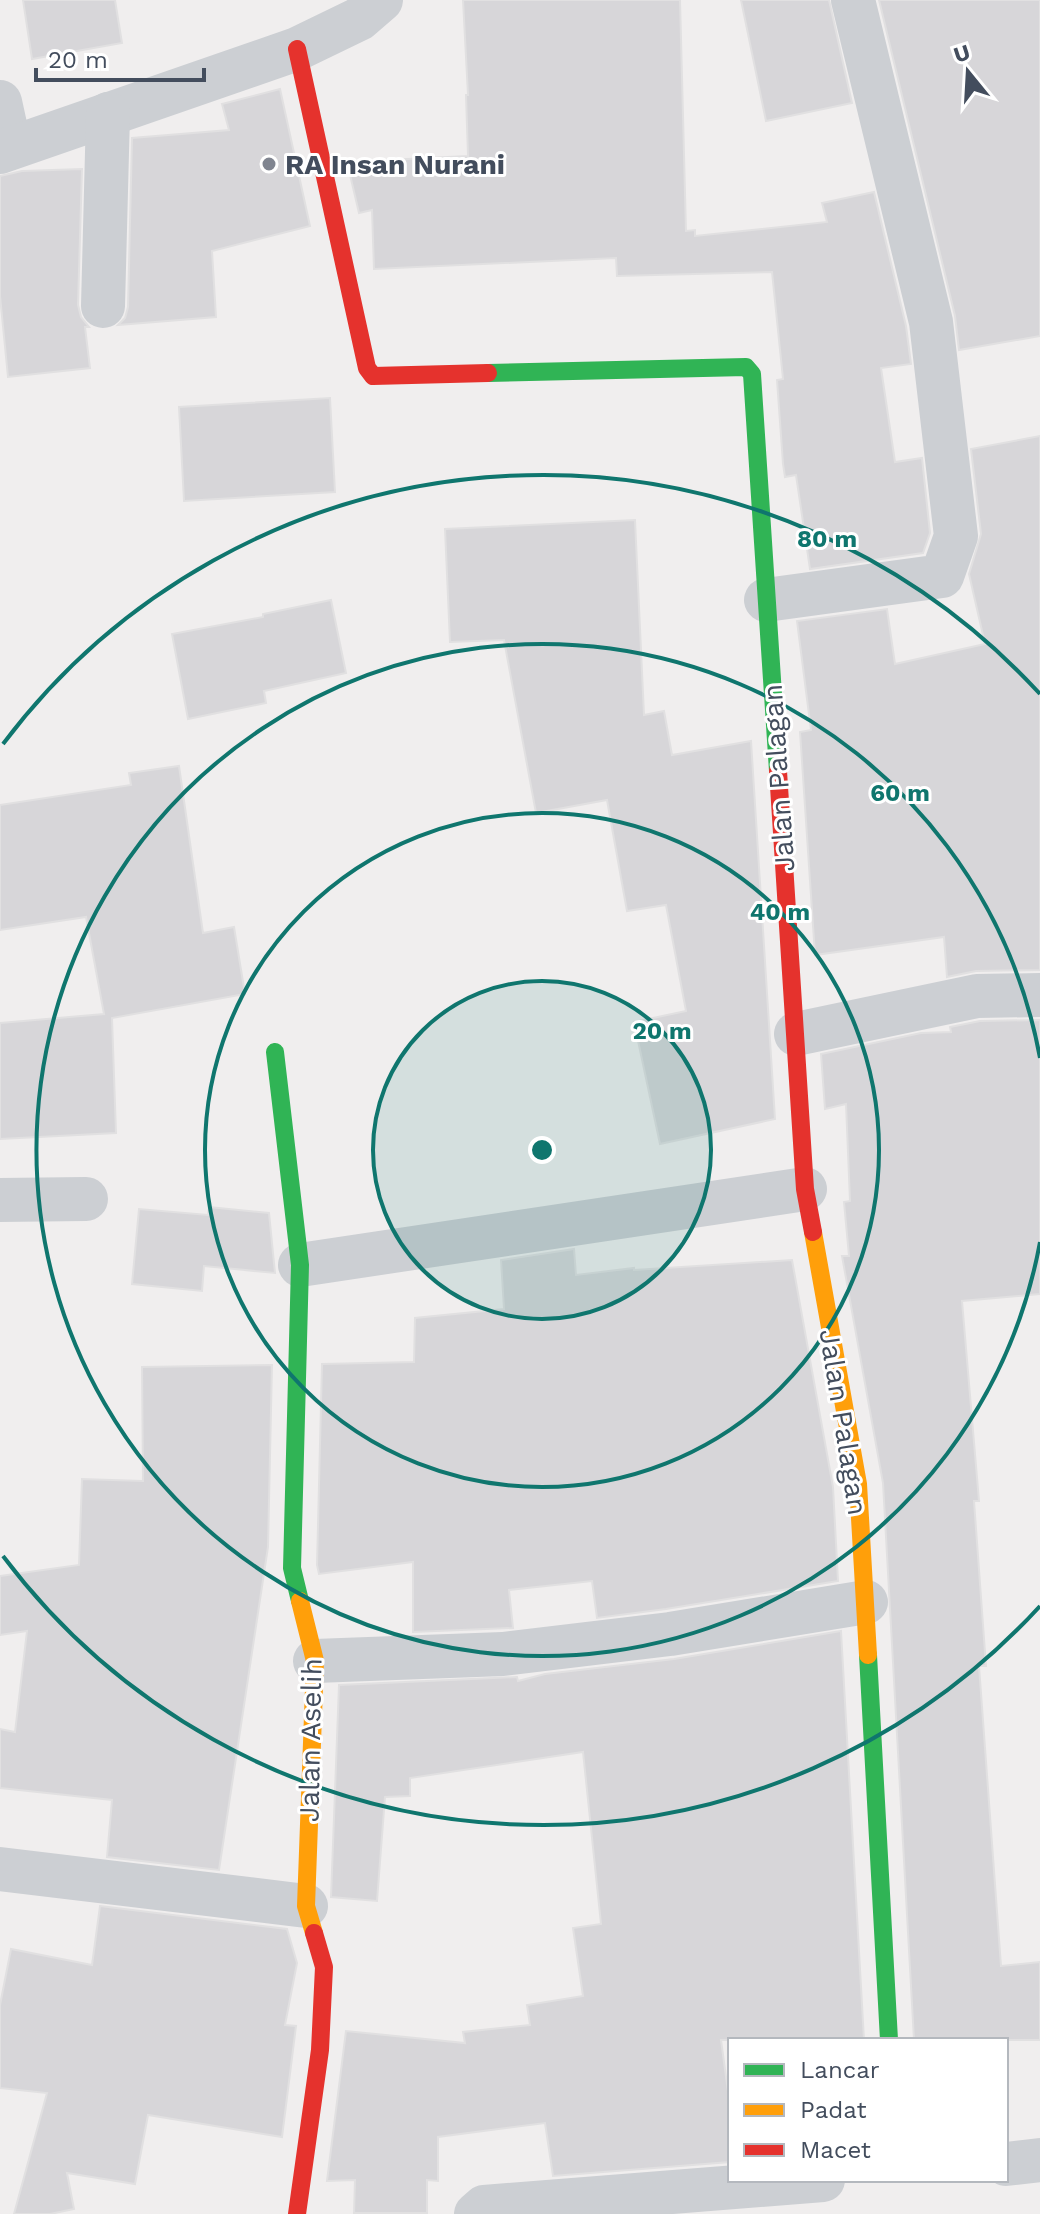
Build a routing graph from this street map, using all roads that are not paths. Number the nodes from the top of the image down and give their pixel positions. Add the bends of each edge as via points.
1 (381, 0) edge
2 (853, 0) edge
3 (297, 49) junction
4 (0, 102) edge
5 (108, 114) junction
6 (5, 150) edge
7 (103, 306) dead end
8 (766, 600) junction
9 (1040, 995) edge
10 (796, 1034) junction
11 (275, 1052) dead end
12 (805, 1189) junction
13 (86, 1199) dead end
14 (0, 1200) edge
15 (300, 1265) junction
16 (866, 1602) junction
17 (315, 1661) junction
18 (0, 1869) edge
19 (306, 1906) junction
20 (889, 2038) edge
21 (1040, 2160) edge
22 (1008, 2164) edge
23 (798, 2182) edge
24 (297, 2214) edge
25 (476, 2214) edge

1 - 3 street via 359,19
2 - 8 street via 931,322 956,536 942,576
3 - 5 street
3 - 8 street, Jalan Palagan via 368,372 373,376 749,368
4 - 6 street
5 - 6 street
5 - 7 street
8 - 10 street, Jalan Palagan
9 - 10 street via 977,996
10 - 12 street, Jalan Palagan
11 - 15 street, Jalan Aselih
12 - 15 street
12 - 16 street, Jalan Palagan via 858,1484
13 - 14 street
15 - 17 street, Jalan Aselih via 292,1568
16 - 17 street via 503,1654
16 - 20 street, Jalan Palagan
17 - 19 street, Jalan Aselih
18 - 19 street
19 - 24 street, Jalan Aselih via 324,1967 320,2050
21 - 22 street
23 - 25 street via 484,2207

